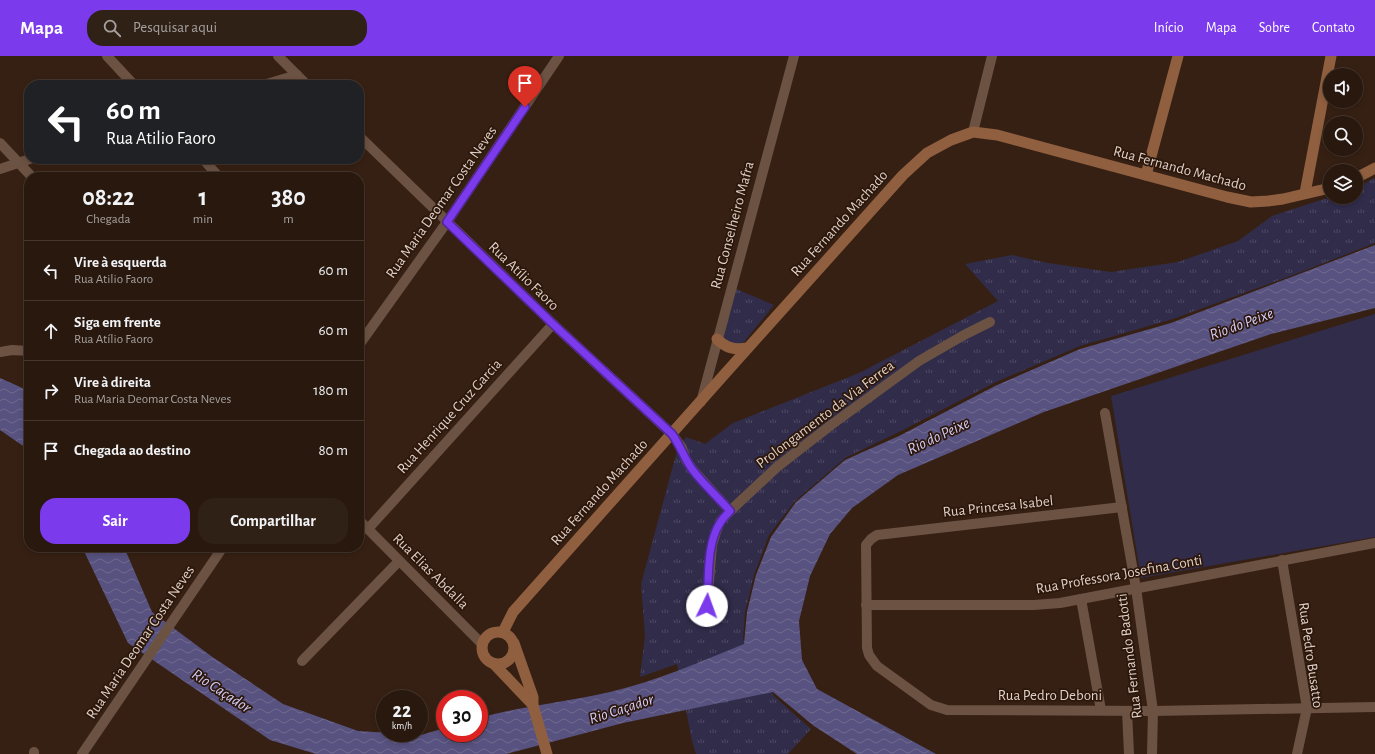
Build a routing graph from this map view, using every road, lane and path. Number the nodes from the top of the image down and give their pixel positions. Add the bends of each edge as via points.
1 (107, 56) edge
2 (278, 56) edge
3 (559, 56) edge
4 (794, 56) edge
5 (992, 56) edge
6 (1178, 56) edge
7 (1331, 56) edge
8 (297, 75) junction
9 (129, 80) edge
10 (280, 80) edge
11 (302, 80) edge
12 (973, 132) junction
13 (364, 141) edge
14 (0, 143) edge
15 (24, 161) edge
16 (19, 163) junction
17 (207, 164) edge
18 (1375, 168) edge
19 (0, 169) edge
20 (27, 172) edge
21 (214, 172) edge
22 (1363, 174) edge
23 (1146, 175) junction
24 (1323, 190) edge
25 (1305, 194) junction
26 (447, 222) junction
27 (990, 322) dead end
28 (553, 324) junction
29 (364, 329) edge
30 (717, 339) junction
31 (747, 348) junction
32 (24, 351) edge
33 (0, 352) edge
34 (700, 402) junction
35 (1105, 413) dead end
36 (672, 434) junction
37 (1122, 508) junction
38 (730, 511) junction
39 (364, 525) edge
40 (368, 529) junction
41 (877, 535) joint
42 (1375, 543) edge
43 (220, 552) edge
44 (1282, 560) junction
45 (399, 561) junction
46 (1136, 588) junction
47 (1081, 599) junction
48 (866, 605) junction
49 (707, 606) dead end
50 (503, 632) junction
51 (514, 643) junction
52 (482, 644) junction
53 (302, 662) dead end
54 (493, 663) junction
55 (533, 706) junction
56 (1375, 707) edge
57 (1306, 708) junction
58 (1101, 710) junction
59 (1127, 711) junction
60 (1153, 711) junction
61 (546, 751) edge
62 (82, 754) edge
63 (1129, 754) edge
64 (1152, 754) edge
65 (1298, 754) edge

1 - 9 street
2 - 8 street
3 - 26 street, Rua Maria Deomar Costa Neves
4 - 30 street, Rua Conselheiro Mafra
5 - 12 street
6 - 23 main road
7 - 25 main road
8 - 10 street
8 - 11 street
12 - 23 main road, Rua Fernando Machado via 997,135
12 - 31 main road, Rua Fernando Machado via 927,153 903,175
13 - 26 street, Rua Atílio Faoro
14 - 16 street
15 - 16 street
16 - 19 street
16 - 20 street
17 - 21 street
18 - 22 main road
23 - 25 main road, Rua Fernando Machado via 1251,202
24 - 25 main road, Rua Fernando Machado
26 - 28 street, Rua Atílio Faoro
26 - 29 street, Rua Maria Deomar Costa Neves
27 - 38 street, Prolongamento da Via Ferrea via 919,361 825,429 777,467
28 - 36 street, Rua Atílio Faoro
28 - 40 street, Rua Henrique Cruz Garcia
30 - 31 main road via 730,348
30 - 34 street, Rua Conselheiro Mafra
31 - 34 main road, Rua Fernando Machado
32 - 33 street
34 - 36 main road, Rua Fernando Machado
35 - 37 street, Rua Fernando Badotti
36 - 38 street, Rua Atílio Faoro via 693,470
36 - 50 main road, Rua Fernando Machado via 513,612
37 - 41 street, Rua Princesa Isabel
37 - 46 street, Rua Fernando Badotti
38 - 49 street, Prolongamento da Via Ferrea via 720,522 712,544
39 - 40 street, Rua Elias Abdalla
40 - 45 street, Rua Elias Abdalla
41 - 48 street, Rua Pedro Deboni via 866,545
42 - 44 street, Rua Professora Josefina Conti
43 - 62 street, Rua Maria Deomar Costa Neves
44 - 46 street, Rua Professora Josefina Conti
44 - 57 street, Rua Pedro Busatto
45 - 52 street, Rua Elias Abdalla
45 - 53 street
46 - 47 street, Rua Professora Josefina Conti
46 - 60 street, Rua Fernando Badotti
47 - 48 street, Rua Professora Josefina Conti via 1034,605
47 - 58 street
48 - 58 street, Rua Pedro Deboni via 866,648 869,655 877,666 931,705 947,710
50 - 51 main road
50 - 52 main road via 492,632
51 - 54 main road via 513,653 508,661
51 - 55 main road via 533,697
52 - 54 main road via 485,658
54 - 55 main road
55 - 61 main road
56 - 57 street, Rua Pedro Deboni
57 - 60 street, Rua Pedro Deboni
57 - 65 street, Rua Pedro Busatto
58 - 59 street, Rua Pedro Deboni
59 - 60 street, Rua Pedro Deboni
59 - 63 street
60 - 64 street, Rua Fernando Badotti

